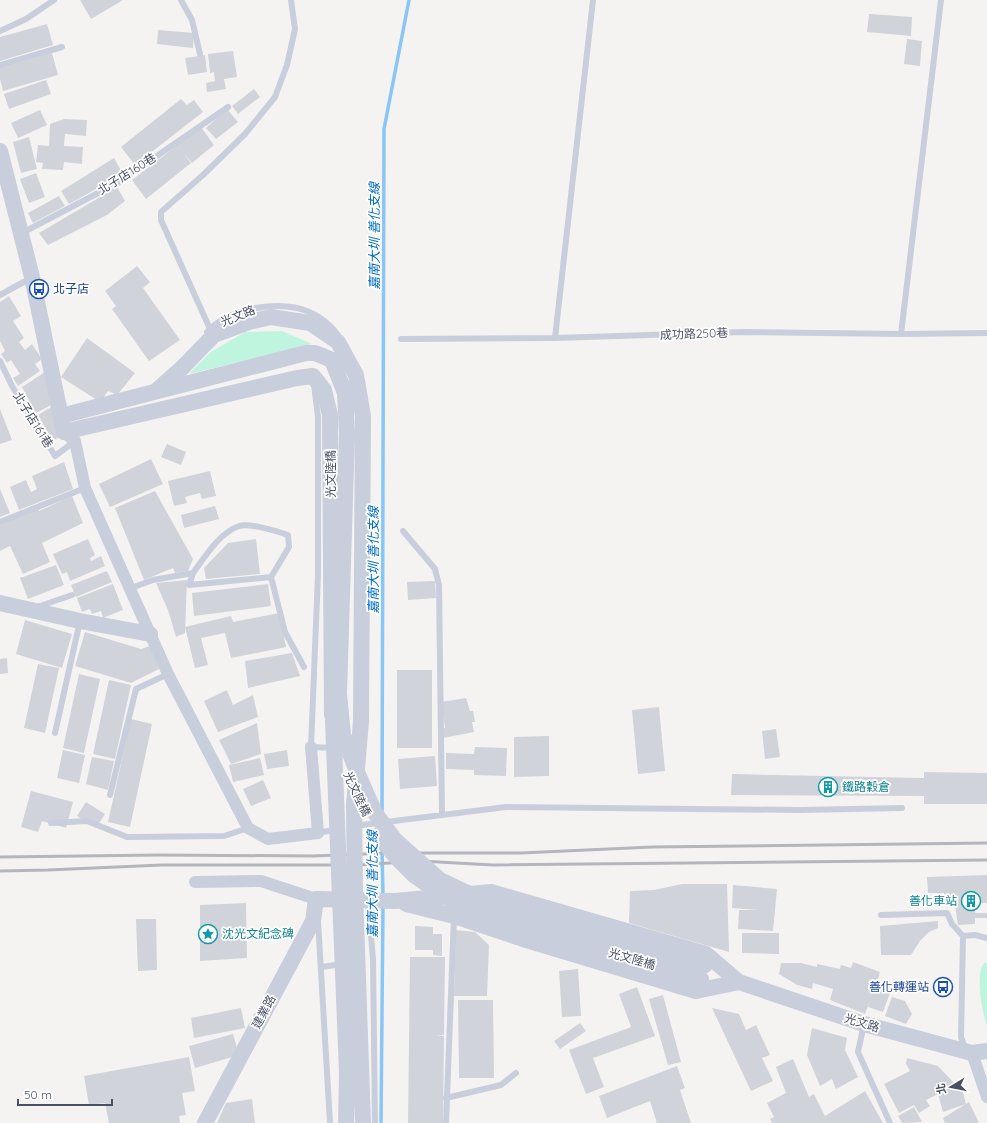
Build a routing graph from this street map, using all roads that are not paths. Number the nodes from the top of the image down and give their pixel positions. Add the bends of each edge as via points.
1 (54, 0) edge
2 (181, 0) edge
3 (291, 0) edge
4 (593, 0) edge
5 (941, 0) edge
6 (0, 31) edge
7 (62, 47) dead end
8 (200, 54) dead end
9 (0, 65) edge
10 (228, 107) dead end
11 (0, 151) edge
12 (22, 232) junction
13 (32, 277) junction
14 (0, 295) edge
15 (210, 329) junction
16 (987, 333) edge
17 (204, 334) dead end
18 (901, 334) junction
19 (555, 338) junction
20 (342, 339) junction
21 (401, 339) dead end
22 (199, 340) dead end
23 (0, 361) edge
24 (313, 376) junction
25 (167, 381) junction
26 (154, 393) junction
27 (345, 393) junction
28 (61, 416) junction
29 (70, 436) junction
30 (84, 488) junction
31 (0, 522) edge
32 (403, 531) dead end
33 (193, 573) junction
34 (271, 577) junction
35 (130, 588) junction
36 (72, 595) dead end
37 (0, 603) edge
38 (28, 610) junction
39 (80, 621) junction
40 (369, 626) dead end
41 (150, 634) junction
42 (304, 667) dead end
43 (168, 674) junction
44 (368, 712) dead end
45 (332, 715) junction
46 (55, 733) dead end
47 (367, 734) dead end
48 (367, 741) dead end
49 (311, 747) junction
50 (110, 795) dead end
51 (902, 808) dead end
52 (442, 815) junction
53 (51, 823) dead end
54 (248, 828) junction
55 (318, 833) junction
56 (195, 882) dead end
57 (452, 896) junction
58 (316, 899) junction
59 (368, 900) junction
60 (395, 901) junction
61 (881, 915) dead end
62 (454, 916) junction
63 (963, 936) junction
64 (987, 938) edge
65 (373, 960) junction
66 (322, 967) junction
67 (703, 972) junction
68 (739, 982) junction
69 (864, 1024) junction
70 (979, 1052) edge
71 (516, 1073) dead end
72 (987, 1097) edge
73 (446, 1098) junction
74 (205, 1123) edge
75 (330, 1123) edge
76 (346, 1123) edge
77 (363, 1123) edge
78 (375, 1123) edge
79 (446, 1123) edge
80 (890, 1123) edge

1 - 6 lane
2 - 8 lane via 192,20
3 - 15 lane via 295,29 287,65 275,97 245,134 161,212 161,220
4 - 19 lane
5 - 18 lane
7 - 9 lane
10 - 12 lane, 北子店160巷 via 118,182
11 - 12 street
12 - 13 street
13 - 14 lane
13 - 28 street
15 - 17 lane, 光文路
15 - 20 lane, 光文路 via 227,317 257,307 297,308 320,317
16 - 18 lane, 成功路250巷
18 - 19 lane, 成功路250巷 via 743,332
19 - 21 lane, 成功路250巷
20 - 27 lane
20 - 40 lane, 光文路 via 359,370 368,407
22 - 25 lane via 179,362
23 - 29 lane, 北子店161巷 via 12,386 55,456
24 - 29 street
24 - 45 street, 光文陸橋 via 324,390 330,415
24 - 49 lane via 318,417 318,574
25 - 26 street
25 - 77 street, bridge via 214,335 271,317 310,323 327,334 338,342 356,375 363,416 361,713 354,813
26 - 27 street, 光文陸橋 via 306,353 315,353 332,360
26 - 28 street, 光文陸橋
27 - 67 street, 光文陸橋, bridge via 347,433 339,694 343,735 376,813 395,840 430,872 470,895
28 - 29 street
29 - 30 street
30 - 31 lane
30 - 35 street
32 - 52 lane via 435,569 439,585
33 - 34 lane via 189,586
33 - 34 lane via 217,540 239,526 264,528 288,535 289,547
33 - 35 lane via 153,580
34 - 42 lane via 285,632
35 - 41 street
36 - 38 lane
37 - 38 street
38 - 39 street
39 - 41 street
39 - 46 lane
41 - 43 street
43 - 50 lane via 136,689
43 - 54 street
44 - 47 lane
45 - 67 street, 光文陸橋, bridge via 344,768 373,829 415,876 444,896 482,914
45 - 76 street, bridge
48 - 49 lane via 362,749
49 - 55 street
51 - 52 lane via 800,810 506,807
52 - 55 lane via 370,823
53 - 54 lane via 87,821 127,837 224,836
54 - 55 street via 268,839
56 - 58 street via 261,881
57 - 60 street
57 - 62 street
57 - 68 street via 491,892 706,954
58 - 59 street
58 - 66 lane
58 - 74 street, 建業路 via 313,921
59 - 60 street
59 - 65 lane
60 - 62 street
61 - 63 lane via 947,913 952,924
62 - 68 street via 696,990
62 - 73 lane
63 - 64 lane
63 - 70 lane via 961,1037 965,1049
65 - 66 lane
65 - 78 lane
66 - 75 lane
67 - 68 street
68 - 69 street, 光文路
69 - 70 street, 光文路
69 - 80 lane via 858,1052
70 - 72 street
71 - 73 lane via 501,1085
73 - 79 lane

